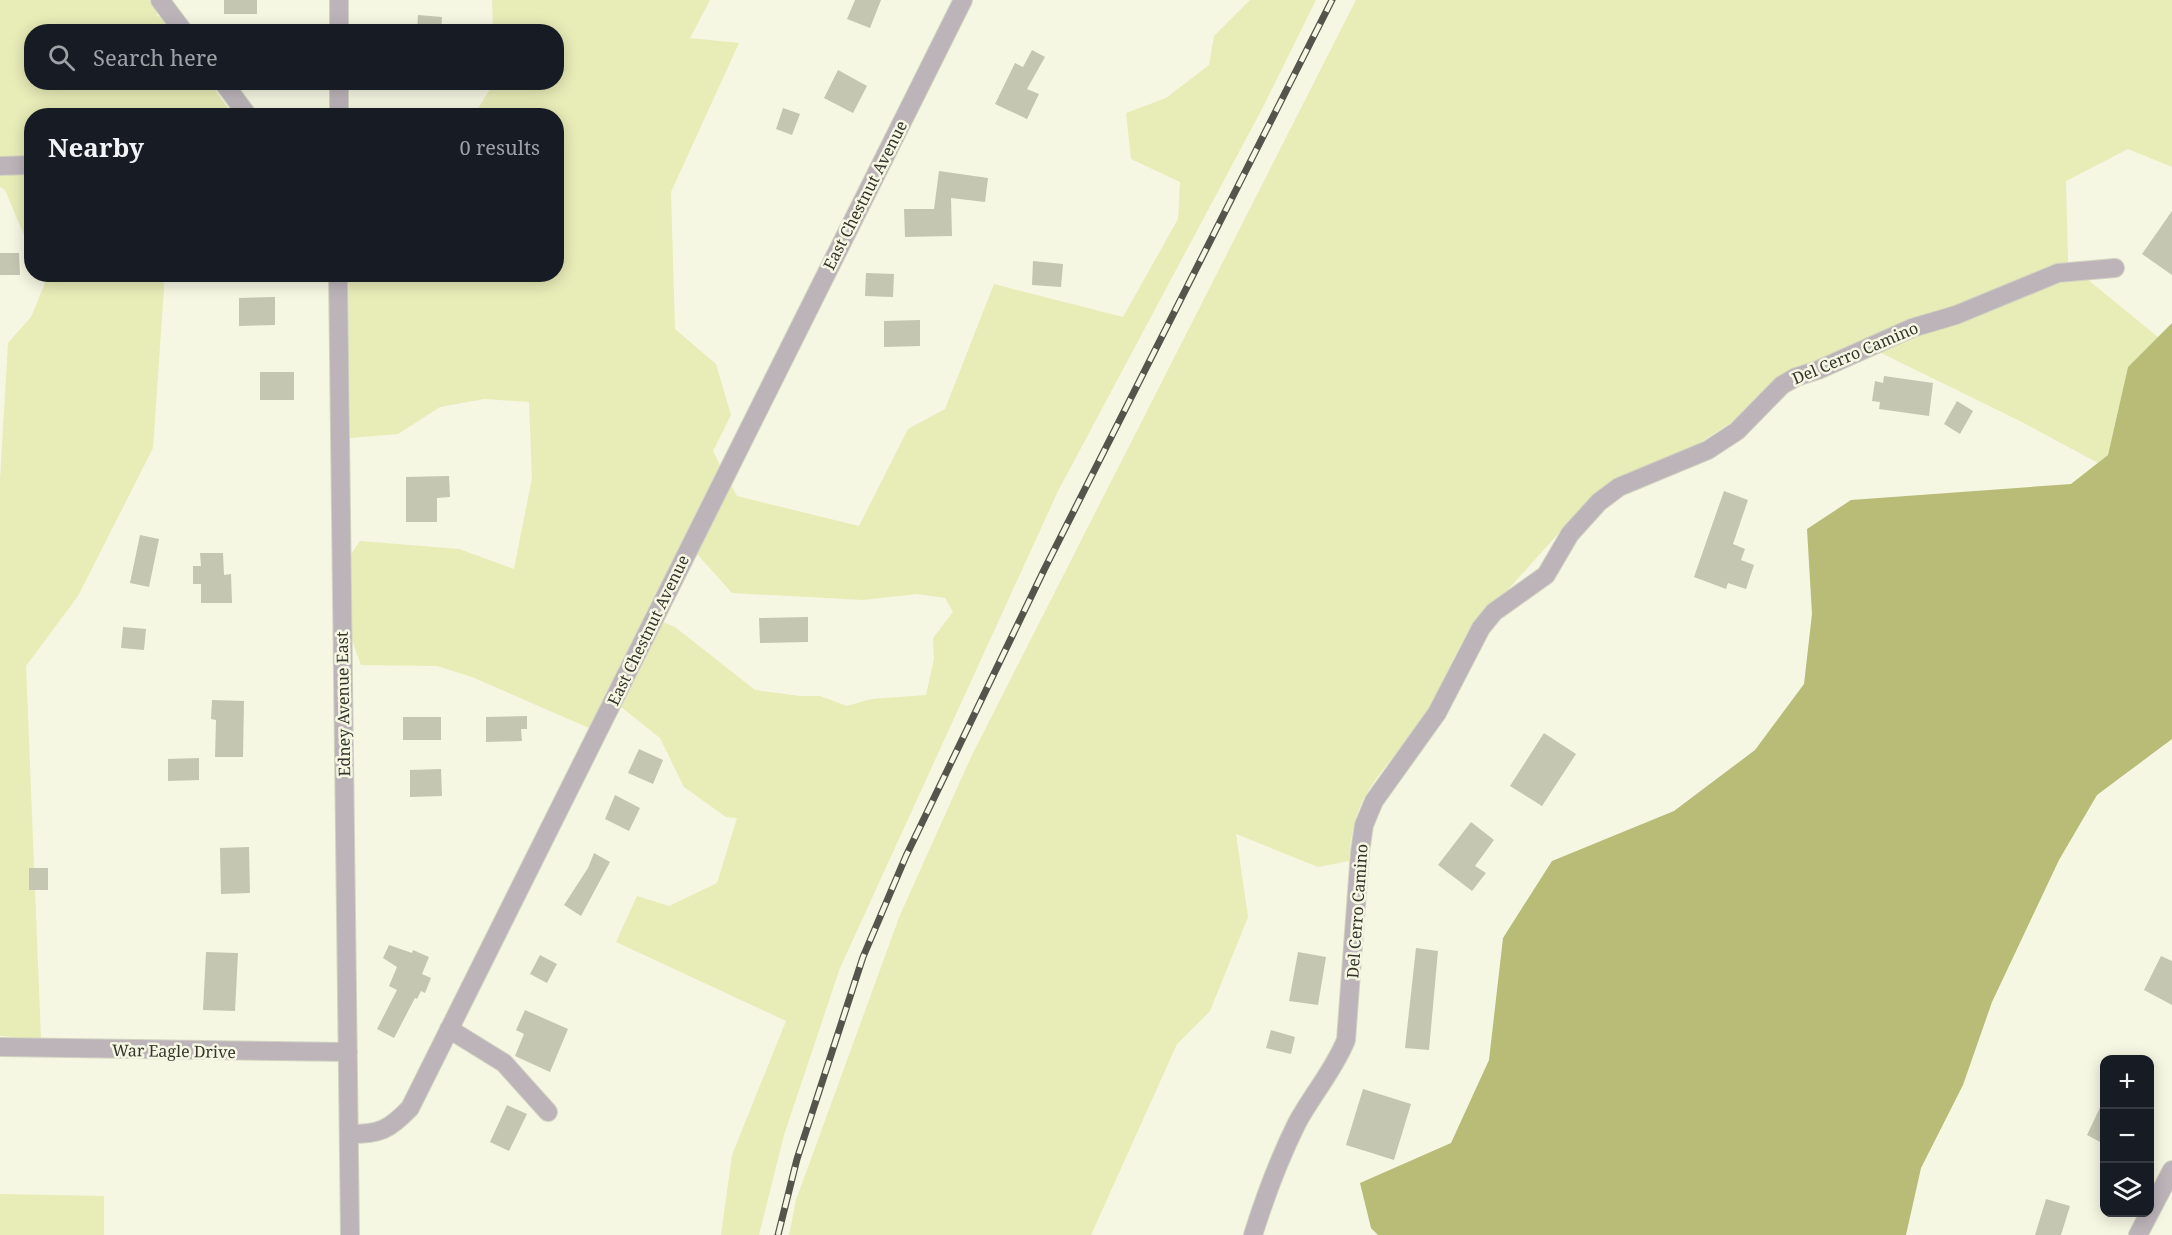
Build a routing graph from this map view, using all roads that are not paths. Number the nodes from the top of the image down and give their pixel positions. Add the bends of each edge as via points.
1 (339, 0) edge
2 (963, 0) edge
3 (164, 3) edge
4 (178, 24) edge
5 (339, 24) edge
6 (229, 90) edge
7 (339, 90) edge
8 (242, 108) edge
9 (339, 108) edge
10 (24, 165) edge
11 (0, 166) edge
12 (2115, 268) dead end
13 (338, 282) edge
14 (449, 1029) junction
15 (0, 1047) edge
16 (348, 1052) junction
17 (548, 1112) dead end
18 (350, 1134) junction
19 (2172, 1170) edge
20 (350, 1235) edge
21 (1253, 1235) edge
22 (2138, 1235) edge

1 - 5 street
2 - 14 street, East Chestnut Avenue
3 - 4 street
6 - 8 street
7 - 9 street
10 - 11 street
12 - 21 street, Del Cerro Camino via 2058,273 1796,377 1782,385 1737,430 1708,450 1618,487 1570,534 1546,575 1494,612 1481,628 1437,713 1374,801 1364,825 1346,1040 1298,1122 1270,1183
13 - 16 street, Edney Avenue East
14 - 17 street via 504,1063
14 - 18 street, East Chestnut Avenue via 410,1108 390,1128
15 - 16 street, War Eagle Drive
16 - 18 street, Edney Avenue East
18 - 20 street
19 - 22 street

